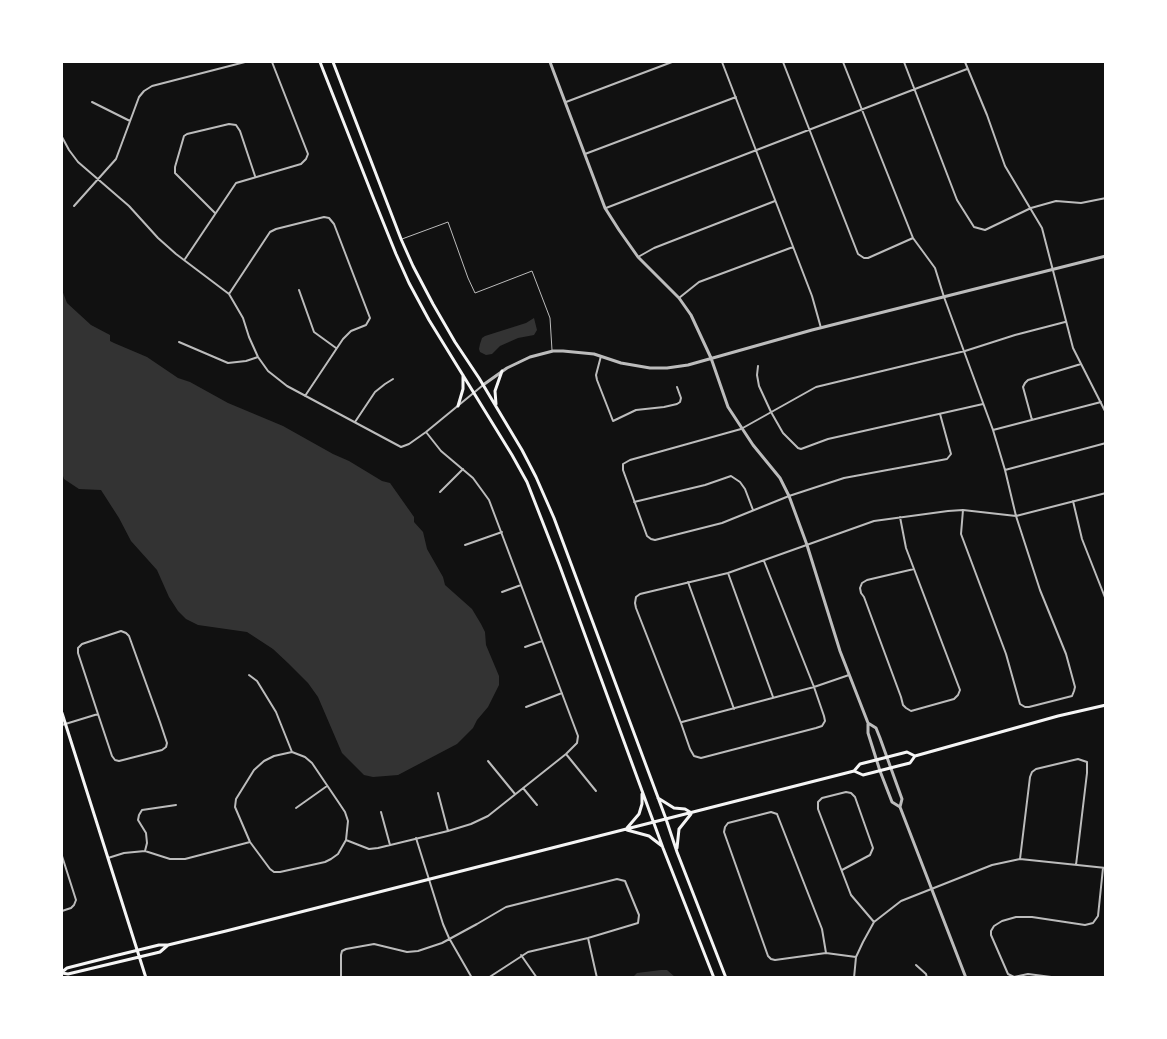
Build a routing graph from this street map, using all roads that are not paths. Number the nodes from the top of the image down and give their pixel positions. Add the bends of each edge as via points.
1 (245, 62) edge
2 (272, 62) edge
3 (320, 62) edge
4 (333, 62) edge
5 (550, 62) edge
6 (672, 62) edge
7 (722, 62) edge
8 (783, 62) edge
9 (843, 62) edge
10 (904, 62) edge
11 (965, 62) edge
12 (967, 69) junction
13 (914, 88) junction
14 (736, 97) junction
15 (92, 102) dead end
16 (566, 102) junction
17 (862, 110) junction
18 (130, 121) junction
19 (810, 130) junction
20 (62, 137) edge
21 (756, 151) junction
22 (585, 154) junction
23 (255, 176) junction
24 (97, 180) junction
25 (1106, 198) edge
26 (776, 201) junction
27 (74, 206) dead end
28 (605, 208) junction
29 (1031, 208) junction
30 (215, 213) junction
31 (913, 238) junction
32 (401, 239) junction
33 (793, 247) junction
34 (1106, 256) edge
35 (638, 257) junction
36 (184, 260) junction
37 (1053, 270) junction
38 (299, 290) dead end
39 (229, 294) junction
40 (944, 297) junction
41 (679, 298) junction
42 (1065, 322) junction
43 (821, 328) junction
44 (179, 342) dead end
45 (336, 348) junction
46 (553, 351) junction
47 (965, 351) junction
48 (601, 356) junction
49 (258, 357) junction
50 (711, 358) junction
51 (1081, 364) junction
52 (758, 366) dead end
53 (502, 371) junction
54 (462, 373) junction
55 (393, 379) dead end
56 (483, 385) junction
57 (677, 387) dead end
58 (475, 392) junction
59 (306, 396) junction
60 (1101, 402) junction
61 (983, 404) junction
62 (458, 406) junction
63 (496, 406) junction
64 (771, 412) junction
65 (1106, 413) edge
66 (940, 414) junction
67 (1032, 420) junction
68 (354, 422) junction
69 (741, 429) junction
70 (993, 430) junction
71 (426, 432) junction
72 (1106, 444) edge
73 (463, 469) junction
74 (1005, 470) junction
75 (440, 492) dead end
76 (1106, 493) edge
77 (789, 496) junction
78 (1073, 501) junction
79 (634, 502) junction
80 (753, 510) junction
81 (963, 510) junction
82 (1016, 516) junction
83 (900, 517) junction
84 (502, 532) junction
85 (465, 545) dead end
86 (807, 545) junction
87 (764, 561) junction
88 (914, 569) junction
89 (728, 573) junction
90 (688, 582) junction
91 (521, 585) junction
92 (502, 592) dead end
93 (1106, 600) edge
94 (542, 640) junction
95 (525, 647) dead end
96 (249, 675) dead end
97 (849, 675) junction
98 (814, 687) junction
99 (562, 693) junction
100 (774, 698) junction
101 (1106, 705) edge
102 (526, 707) dead end
103 (734, 709) junction
104 (62, 713) edge
105 (98, 714) junction
106 (681, 723) junction
107 (868, 723) junction
108 (63, 724) edge
109 (292, 752) junction
110 (566, 754) junction
111 (915, 756) junction
112 (886, 758) junction
113 (488, 760) dead end
114 (877, 760) junction
115 (890, 768) junction
116 (854, 771) junction
117 (880, 771) junction
118 (327, 786) junction
119 (523, 788) junction
120 (596, 791) dead end
121 (642, 792) junction
122 (438, 793) dead end
123 (515, 794) junction
124 (658, 797) junction
125 (176, 805) dead end
126 (537, 805) dead end
127 (900, 807) junction
128 (296, 808) dead end
129 (381, 812) dead end
130 (691, 813) junction
131 (666, 819) junction
132 (654, 822) junction
133 (626, 829) junction
134 (448, 831) junction
135 (416, 838) junction
136 (346, 840) junction
137 (250, 842) junction
138 (390, 845) junction
139 (662, 846) junction
140 (145, 850) junction
141 (677, 852) junction
142 (62, 856) edge
143 (107, 858) junction
144 (1020, 859) junction
145 (1076, 865) junction
146 (1104, 868) edge
147 (842, 870) junction
148 (429, 879) junction
149 (931, 889) junction
150 (62, 911) edge
151 (874, 922) junction
152 (449, 938) junction
153 (588, 938) junction
154 (168, 945) junction
155 (136, 950) junction
156 (826, 953) junction
157 (521, 955) junction
158 (139, 957) junction
159 (856, 957) junction
160 (916, 965) dead end
161 (62, 972) edge
162 (146, 978) edge
163 (341, 978) edge
164 (472, 978) edge
165 (488, 978) edge
166 (537, 978) edge
167 (597, 978) edge
168 (714, 978) edge
169 (726, 978) edge
170 (854, 978) edge
171 (927, 978) edge
172 (966, 978) edge
173 (1059, 978) edge

1 - 18 street via 152,86 139,97
2 - 23 street via 308,154 302,164
3 - 54 main road via 396,254 429,320
4 - 32 main road
5 - 16 street
6 - 16 street
7 - 14 street
8 - 19 street
9 - 17 street
10 - 13 street
11 - 12 street
12 - 13 street
12 - 29 street via 1005,166
13 - 17 street
13 - 29 street via 957,200 974,227 985,230
14 - 21 street
14 - 22 street
15 - 18 street
16 - 22 street
17 - 19 street
17 - 31 street
18 - 24 street via 116,159
19 - 21 street
19 - 31 street via 858,254 868,258
20 - 24 street via 78,162
21 - 26 street
21 - 28 street
22 - 28 street
23 - 30 street via 237,183
23 - 30 street via 236,125 229,123 184,136 175,173
24 - 27 street
24 - 36 street
25 - 29 street via 1081,203 1056,201
26 - 33 street
26 - 35 street
28 - 35 street
29 - 37 street via 1042,228
30 - 36 street
31 - 40 street via 935,268
32 - 46 lane via 448,222 475,293 532,271 550,318
32 - 56 main road via 433,304
33 - 41 street via 699,282
33 - 43 street
34 - 37 street
35 - 41 street
36 - 39 street
37 - 40 street
37 - 42 street
38 - 45 street via 314,332
39 - 45 street via 270,232 329,218 370,318
39 - 49 street
40 - 43 street
40 - 47 street
41 - 50 street
42 - 47 street
42 - 51 street
43 - 50 street
44 - 49 street via 228,363
45 - 59 street
46 - 48 street
46 - 53 street
47 - 61 street
47 - 64 street via 816,387
48 - 50 street via 650,368 688,365
48 - 57 street via 596,375 613,421 636,410 677,404 681,398
49 - 59 street via 268,371
50 - 69 street via 728,407
51 - 60 street
51 - 67 street via 1025,383
52 - 64 street via 759,386
53 - 56 street
53 - 63 main road via 495,391
54 - 58 main road
54 - 62 main road via 464,389
55 - 68 street via 375,392
56 - 58 street
56 - 63 main road
58 - 62 street
58 - 121 main road via 534,499
59 - 68 street
60 - 65 street
60 - 67 street
61 - 66 street
61 - 70 street
62 - 71 street
63 - 124 main road via 554,518
64 - 66 street via 783,433 801,449 828,439
64 - 69 street
66 - 77 street via 951,454 947,459 844,478
67 - 70 street
68 - 71 street via 401,447
69 - 77 street via 780,478
69 - 79 street via 623,464
70 - 74 street
71 - 73 street
72 - 74 street
73 - 75 street
73 - 84 street via 489,500
74 - 82 street
76 - 78 street
77 - 80 street
77 - 86 street
78 - 82 street
78 - 93 street via 1082,539
79 - 80 street via 731,476 745,489
79 - 80 street via 646,536 655,540 722,523
81 - 82 street
81 - 82 street via 961,534 1006,654 1020,704 1029,707 1072,696 1075,687
81 - 83 street
83 - 86 street via 874,521
83 - 88 street
84 - 85 street
84 - 91 street
86 - 87 street
86 - 97 street
87 - 89 street
87 - 98 street
88 - 88 street via 960,690 954,699 911,711 903,705 860,588 867,580
89 - 90 street
89 - 100 street
90 - 103 street
90 - 106 street via 640,594 635,603
91 - 92 street
91 - 94 street
94 - 95 street
94 - 99 street
96 - 109 street via 272,705
97 - 98 street
97 - 107 street
98 - 100 street
98 - 106 street via 825,721 822,726 804,731 701,758 690,749
99 - 102 street
99 - 110 street via 578,736 577,743
100 - 103 street
101 - 111 main road
103 - 106 street
104 - 108 main road
105 - 105 street via 115,760 166,747 129,636 121,631 78,648
105 - 108 street
107 - 112 street via 876,728
107 - 114 street
108 - 143 main road
109 - 118 street via 312,763
109 - 137 street via 264,761 236,799 235,807
110 - 119 street
110 - 120 street
111 - 112 main road via 907,752
111 - 115 main road via 910,763
112 - 114 main road
112 - 115 street
113 - 123 street
114 - 116 main road via 860,764
114 - 117 street
115 - 117 main road
115 - 127 street via 902,799
116 - 117 main road via 862,775
116 - 130 main road
117 - 127 street via 892,802
118 - 128 street
118 - 136 street via 345,812
119 - 123 street
119 - 126 street
121 - 132 main road
121 - 133 main road via 639,814
122 - 134 street
123 - 134 street via 488,816
124 - 130 main road via 671,807
124 - 131 main road
125 - 140 street via 142,810 138,820 146,833
127 - 149 street
129 - 138 street
130 - 131 main road
130 - 141 main road via 679,828
131 - 132 main road
131 - 141 main road
132 - 133 main road
132 - 139 main road
133 - 139 main road via 649,836
133 - 148 main road
134 - 135 street
135 - 138 street
135 - 148 street
136 - 137 street via 338,854 325,862 280,872 270,869
136 - 138 street via 369,849
137 - 140 street via 185,859 170,859
139 - 168 main road
140 - 143 street
141 - 169 main road
142 - 150 street via 76,900 71,908
143 - 155 main road
144 - 145 street
144 - 145 street via 1032,772 1078,759 1087,762 1087,773
144 - 149 street via 992,865
145 - 146 street
146 - 173 street via 1098,916 1093,923 1016,917 1002,921 991,931 1008,974
147 - 147 street via 818,802 846,792 855,797 873,848 870,855
147 - 151 street via 851,896
148 - 152 street
148 - 154 main road
149 - 151 street via 901,901
149 - 172 street
151 - 159 street
152 - 153 street via 506,907 617,879 625,881 639,915 638,923
152 - 163 street via 418,951 374,944 346,949 341,956
152 - 164 street
153 - 157 street
153 - 167 street
154 - 155 main road
154 - 158 main road via 160,952
155 - 158 main road
155 - 161 main road
156 - 156 street via 775,960 768,956 724,832 728,823 777,814 822,929
156 - 159 street
157 - 165 street
157 - 166 street
158 - 161 main road via 68,974
158 - 162 main road
159 - 170 street
160 - 171 street

